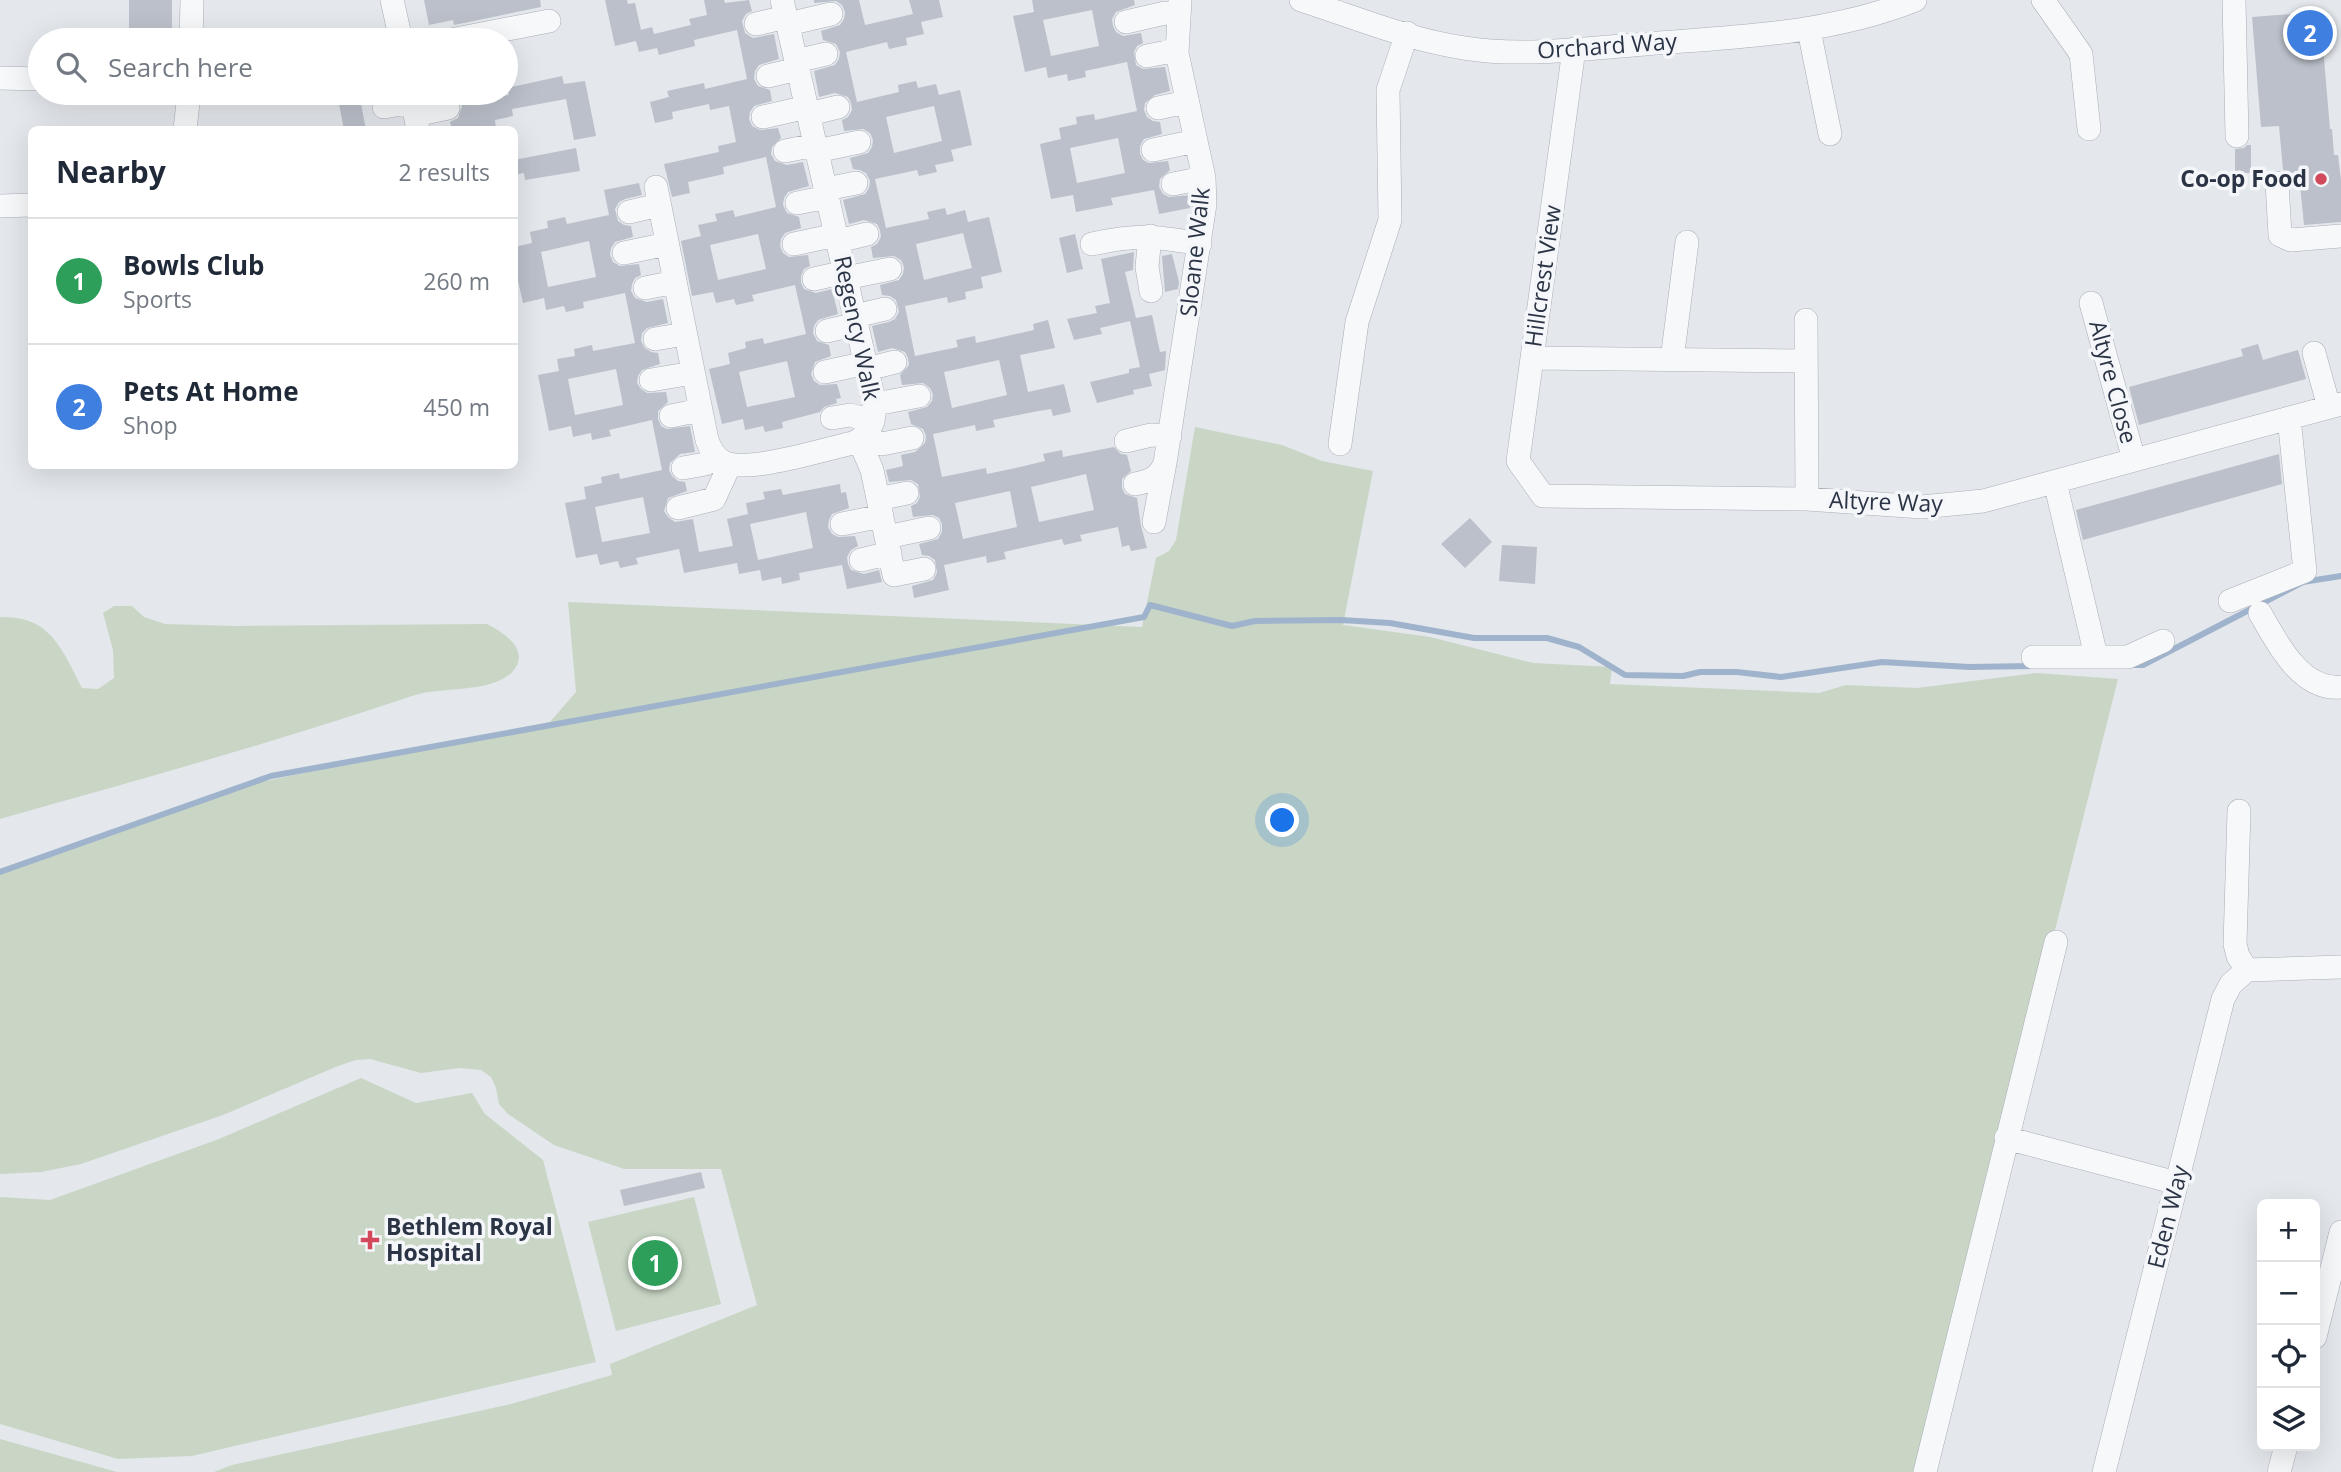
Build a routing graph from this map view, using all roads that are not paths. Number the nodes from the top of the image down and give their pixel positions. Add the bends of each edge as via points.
1 (192, 0) edge
2 (393, 0) edge
3 (1301, 0) edge
4 (1914, 0) edge
5 (2043, 0) edge
6 (2234, 0) edge
7 (1333, 5) edge
8 (1179, 7) edge
9 (786, 14) edge
10 (831, 14) dead end
11 (549, 21) dead end
12 (1126, 22) dead end
13 (756, 24) dead end
14 (191, 28) edge
15 (399, 28) edge
16 (513, 28) edge
17 (1809, 30) junction
18 (1407, 33) junction
19 (1574, 49) junction
20 (1177, 50) junction
21 (826, 54) dead end
22 (1147, 56) dead end
23 (797, 65) junction
24 (768, 76) dead end
25 (0, 78) edge
26 (28, 79) edge
27 (1187, 103) junction
28 (188, 105) edge
29 (384, 107) dead end
30 (838, 107) dead end
31 (447, 108) dead end
32 (1158, 108) dead end
33 (414, 110) edge
34 (808, 110) junction
35 (763, 117) dead end
36 (185, 126) edge
37 (2089, 129) dead end
38 (1830, 134) dead end
39 (2238, 136) dead end
40 (1196, 141) junction
41 (859, 142) dead end
42 (816, 148) junction
43 (1153, 149) dead end
44 (785, 151) dead end
45 (1204, 178) junction
46 (856, 183) dead end
47 (2277, 183) dead end
48 (1174, 184) dead end
49 (827, 193) junction
50 (797, 203) dead end
51 (28, 205) edge
52 (0, 206) edge
53 (629, 212) dead end
54 (867, 234) dead end
55 (1150, 236) junction
56 (2341, 236) edge
57 (837, 238) junction
58 (1687, 242) dead end
59 (667, 244) junction
60 (794, 244) dead end
61 (1092, 244) dead end
62 (1200, 244) junction
63 (2341, 247) edge
64 (2278, 252) dead end
65 (624, 253) dead end
66 (890, 269) dead end
67 (846, 275) junction
68 (814, 279) dead end
69 (675, 282) junction
70 (645, 288) dead end
71 (1151, 291) dead end
72 (2091, 303) dead end
73 (885, 309) dead end
74 (856, 320) junction
75 (1806, 320) dead end
76 (827, 331) dead end
77 (685, 334) junction
78 (655, 339) dead end
79 (2314, 353) dead end
80 (1532, 358) junction
81 (1672, 360) junction
82 (1806, 361) junction
83 (895, 362) dead end
84 (866, 366) junction
85 (825, 372) dead end
86 (693, 373) junction
87 (651, 380) dead end
88 (919, 396) dead end
89 (2335, 405) edge
90 (700, 410) junction
91 (671, 416) dead end
92 (832, 418) dead end
93 (2290, 418) junction
94 (868, 426) junction
95 (1170, 436) junction
96 (912, 438) dead end
97 (1126, 441) dead end
98 (1340, 444) dead end
99 (2134, 460) junction
100 (724, 461) junction
101 (1166, 463) junction
102 (683, 468) dead end
103 (2055, 482) junction
104 (1135, 484) dead end
105 (907, 493) dead end
106 (1543, 496) joint
107 (1807, 499) junction
108 (678, 508) dead end
109 (1154, 522) dead end
110 (842, 524) dead end
111 (884, 526) junction
112 (929, 528) dead end
113 (861, 559) dead end
114 (924, 569) dead end
115 (2230, 601) dead end
116 (2260, 613) dead end
117 (2162, 640) dead end
118 (2096, 656) junction
119 (2034, 657) dead end
120 (2341, 687) edge
121 (2239, 811) dead end
122 (2056, 942) dead end
123 (2341, 967) edge
124 (2247, 970) junction
125 (2006, 1138) junction
126 (2177, 1183) junction
127 (2341, 1232) edge
128 (2318, 1325) edge
129 (2285, 1451) edge
130 (1925, 1472) edge
131 (2104, 1472) edge
132 (2279, 1472) edge

1 - 14 street
2 - 15 street
3 - 7 street, Orchard Way
4 - 17 street, Orchard Way
5 - 37 street via 2081,54
6 - 39 street
7 - 18 street, Orchard Way
8 - 12 street
8 - 20 street, Sloane Walk
9 - 10 street
9 - 13 street
9 - 23 street, Regency Walk
11 - 16 street
17 - 19 street, Orchard Way
17 - 38 street
18 - 19 street, Orchard Way via 1481,51
18 - 98 street via 1388,90 1390,220 1357,322
19 - 80 street, Hillcrest View
20 - 22 street
20 - 27 street, Sloane Walk
21 - 23 street
23 - 24 street
23 - 34 street, Regency Walk
25 - 26 street
27 - 32 street
27 - 40 street, Sloane Walk
28 - 36 street
29 - 33 street
30 - 34 street
31 - 33 street
34 - 35 street
34 - 42 street, Regency Walk
40 - 43 street
40 - 45 street, Sloane Walk
41 - 42 street
42 - 44 street
42 - 49 street, Regency Walk
45 - 48 street
45 - 62 street, Sloane Walk
46 - 49 street
47 - 56 street via 2280,235 2291,240
49 - 50 street
49 - 57 street, Regency Walk
51 - 52 street
53 - 59 street via 658,196
54 - 57 street
55 - 61 street
55 - 62 street
55 - 71 street via 1147,267
57 - 60 street
57 - 67 street, Regency Walk
58 - 81 street
59 - 65 street
59 - 69 street
62 - 95 street, Sloane Walk
63 - 64 street
66 - 67 street
67 - 68 street
67 - 74 street, Regency Walk
69 - 70 street
69 - 77 street
72 - 99 street, Altyre Close
73 - 74 street
74 - 76 street
74 - 84 street, Regency Walk
75 - 82 street
77 - 78 street
77 - 86 street
79 - 89 street
80 - 81 street
80 - 106 street, Hillcrest View via 1518,461
81 - 82 street
82 - 107 street
83 - 84 street
84 - 85 street
84 - 94 street, Regency Walk
86 - 87 street
86 - 90 street
88 - 94 street
89 - 93 street, Altyre Way
90 - 91 street
90 - 100 street via 706,440
92 - 94 street via 850,415
93 - 99 street, Altyre Way
93 - 115 street via 2305,571
94 - 96 street via 882,444
94 - 100 street via 755,465
94 - 111 street, Regency Walk
95 - 97 street
95 - 101 street, Sloane Walk
99 - 103 street, Altyre Way
100 - 102 street
100 - 108 street via 714,499
101 - 104 street via 1161,474
101 - 109 street, Sloane Walk
103 - 107 street, Altyre Way via 1983,501 1922,507
103 - 118 street
105 - 111 street
106 - 107 street, Altyre Way
110 - 111 street
111 - 112 street
111 - 113 street
111 - 114 street via 894,575
116 - 120 street via 2304,676 2325,687
117 - 118 street via 2128,657
118 - 119 street
121 - 124 street via 2235,944
122 - 125 street
123 - 124 street
124 - 126 street, Eden Way via 2223,999
125 - 126 street
125 - 130 street
126 - 131 street, Eden Way
127 - 128 street
129 - 132 street

